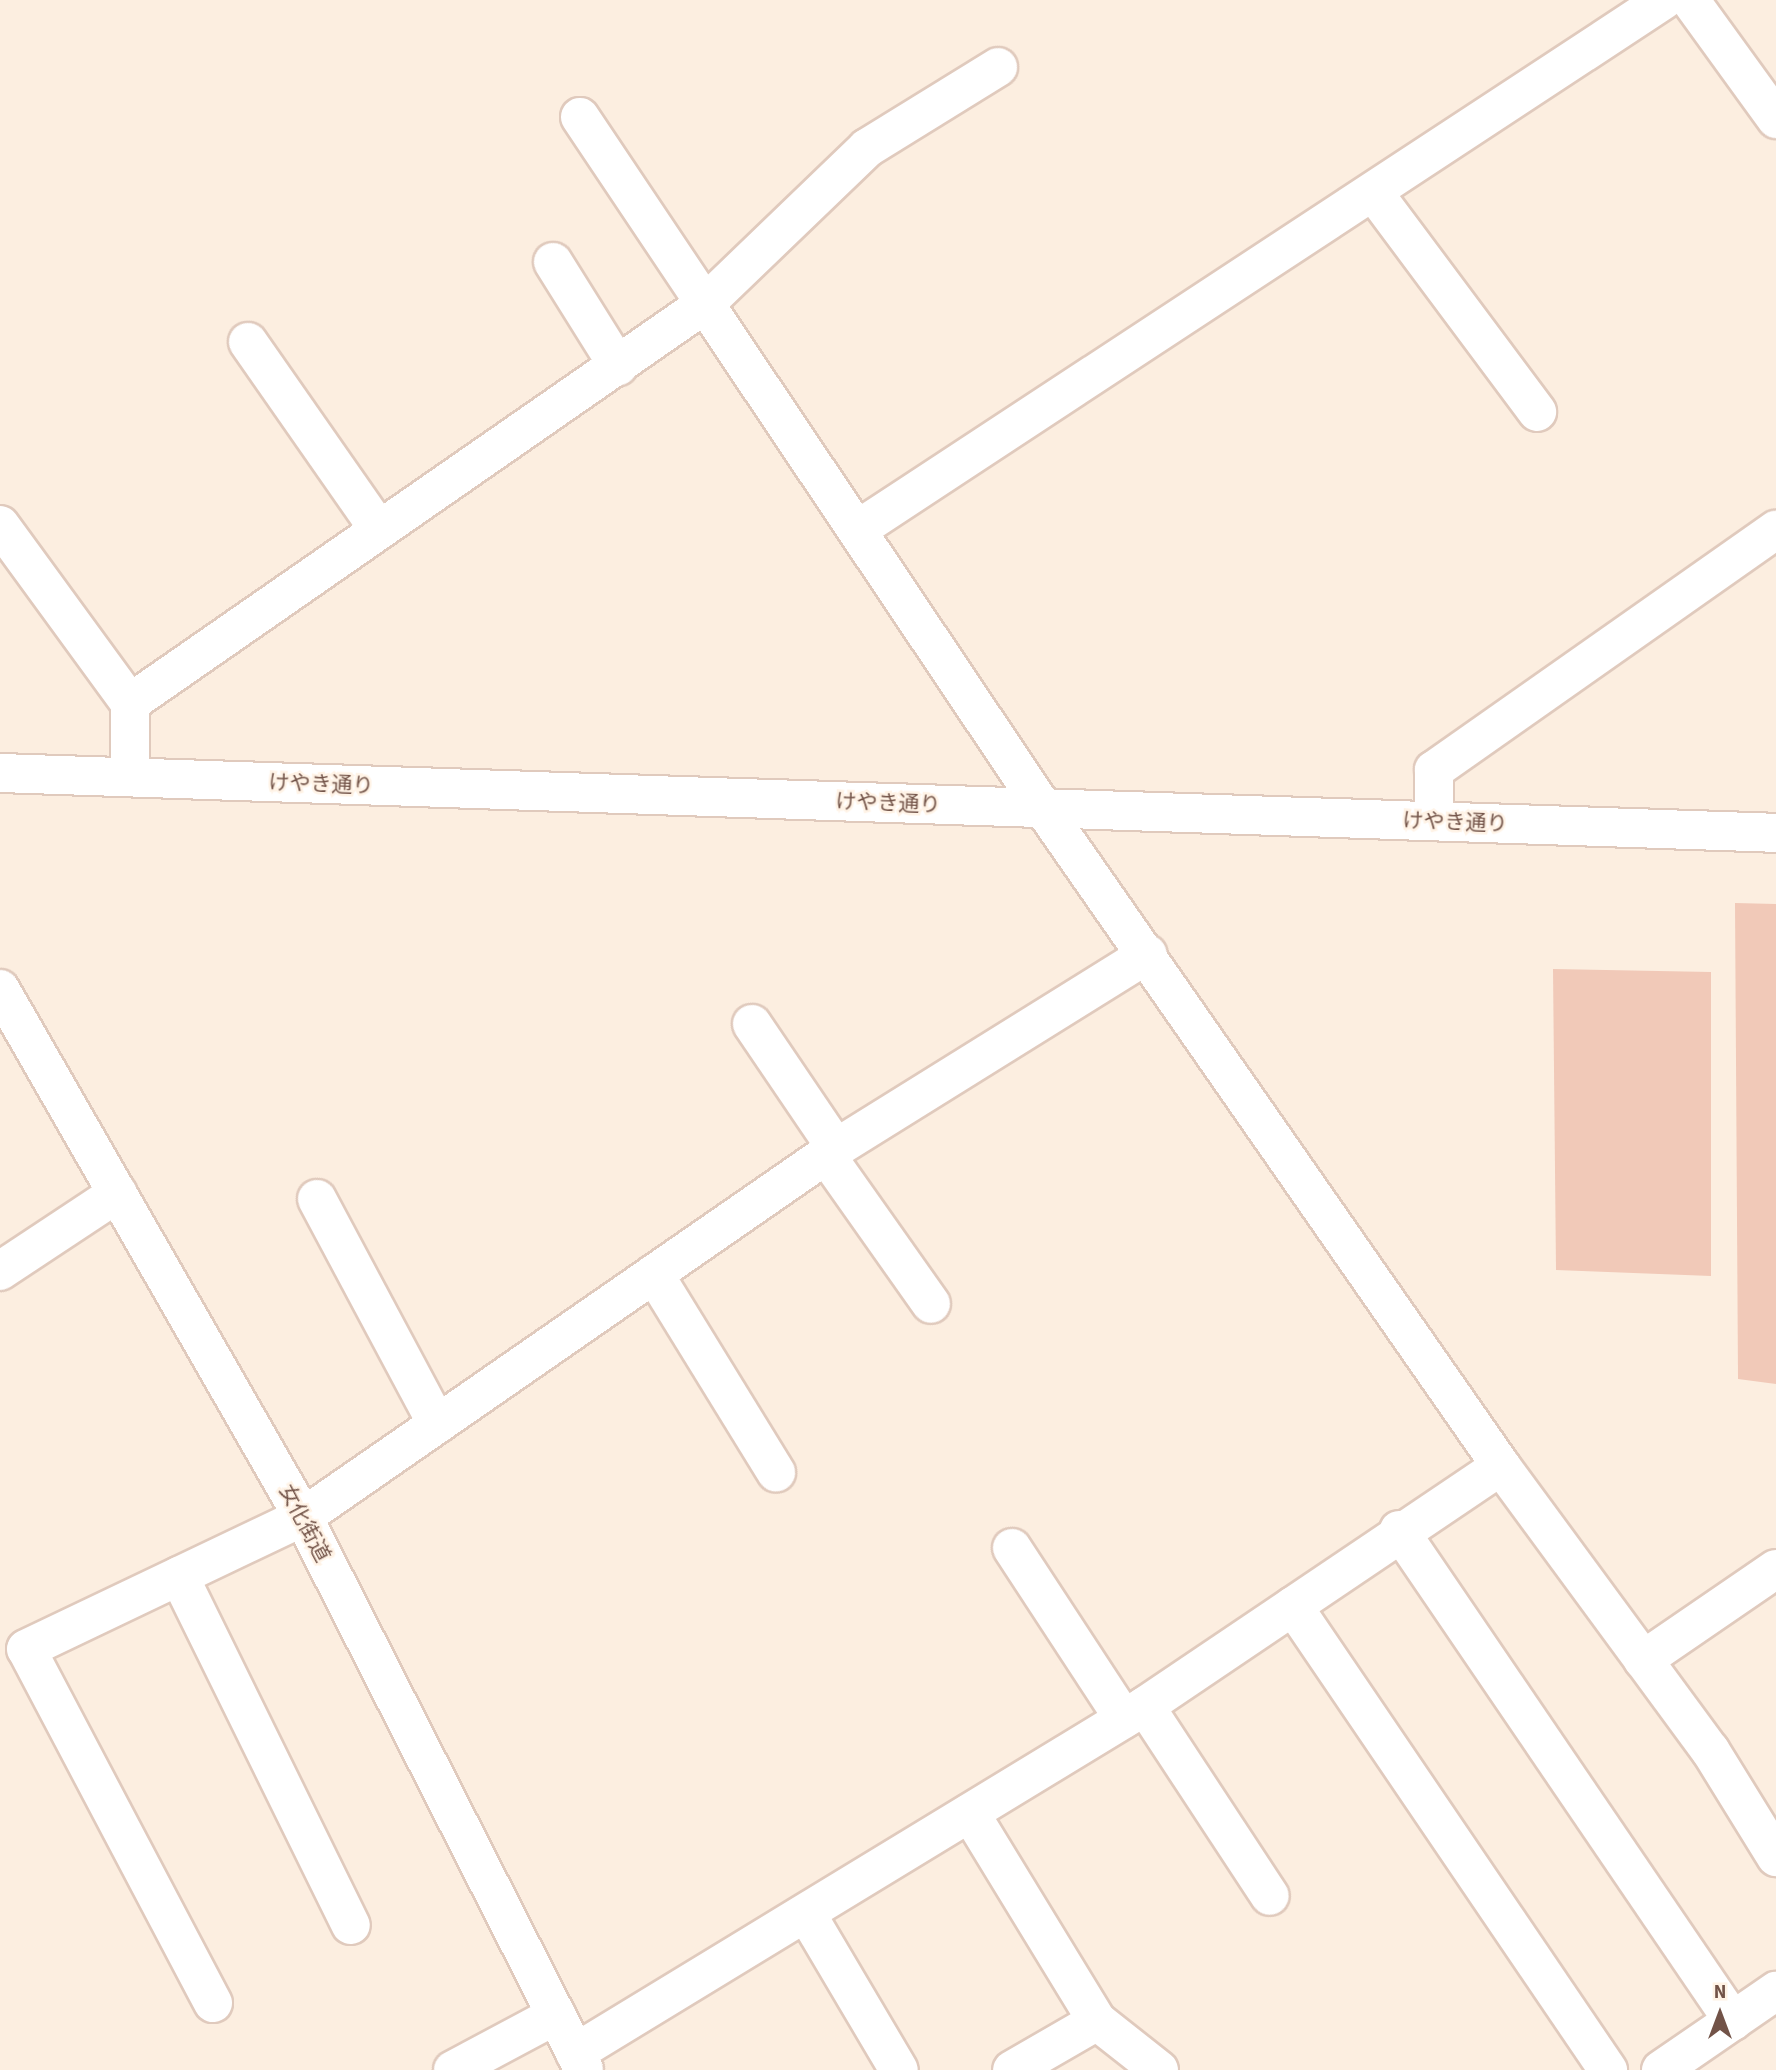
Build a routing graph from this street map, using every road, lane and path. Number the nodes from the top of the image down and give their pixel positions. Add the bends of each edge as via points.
1 (1685, 1) edge
2 (998, 67) dead end
3 (580, 117) dead end
4 (1776, 119) edge
5 (1374, 193) junction
6 (553, 262) dead end
7 (705, 304) junction
8 (248, 342) dead end
9 (618, 366) junction
10 (1537, 412) dead end
11 (0, 525) edge
12 (379, 530) junction
13 (857, 530) junction
14 (1776, 530) edge
15 (130, 703) junction
16 (0, 773) edge
17 (130, 777) junction
18 (1043, 808) junction
19 (1434, 821) junction
20 (1776, 832) edge
21 (1148, 954) junction
22 (0, 989) edge
23 (752, 1024) dead end
24 (831, 1152) junction
25 (118, 1193) junction
26 (317, 1199) dead end
27 (0, 1271) edge
28 (654, 1274) junction
29 (930, 1304) dead end
30 (437, 1424) junction
31 (1501, 1466) junction
32 (776, 1472) dead end
33 (303, 1517) junction
34 (1399, 1530) junction
35 (1012, 1548) dead end
36 (1776, 1569) edge
37 (179, 1576) junction
38 (1293, 1606) junction
39 (1643, 1660) junction
40 (1134, 1712) junction
41 (970, 1813) junction
42 (1776, 1857) edge
43 (1270, 1896) dead end
44 (806, 1913) junction
45 (351, 1925) dead end
46 (1776, 1991) edge
47 (213, 2003) dead end
48 (556, 2015) junction
49 (1097, 2021) junction
50 (1732, 2021) junction
51 (579, 2062) edge
52 (453, 2070) edge
53 (899, 2070) edge
54 (1012, 2070) edge
55 (1159, 2070) edge
56 (1608, 2070) edge
57 (1661, 2070) edge

1 - 4 street
1 - 5 street
2 - 7 street via 867,148
3 - 7 street
5 - 10 street
5 - 13 street
6 - 9 street
7 - 9 street
7 - 13 street
8 - 12 street
9 - 12 street
11 - 15 street
12 - 15 street
13 - 18 street
14 - 19 street via 1434,771
15 - 17 street
16 - 17 street, けやき通り
17 - 18 street, けやき通り
18 - 19 street, けやき通り
18 - 21 street
19 - 20 street, けやき通り
21 - 24 street
21 - 31 street
22 - 25 street, 女化街道
23 - 24 street
24 - 28 street
24 - 29 street
25 - 27 street
25 - 33 street, 女化街道
26 - 30 street
28 - 30 street
28 - 32 street
30 - 33 street
31 - 34 street
31 - 39 street
33 - 37 street
33 - 48 street, 女化街道
34 - 38 street
34 - 50 street
35 - 40 street
36 - 39 street
37 - 45 street
37 - 47 street via 26,1649
38 - 40 street
38 - 56 street
39 - 42 street
40 - 41 street
40 - 43 street
41 - 44 street
41 - 49 street
44 - 51 street
44 - 53 street
46 - 50 street
48 - 51 street, 女化街道
48 - 52 street
49 - 54 street
49 - 55 street
50 - 57 street

